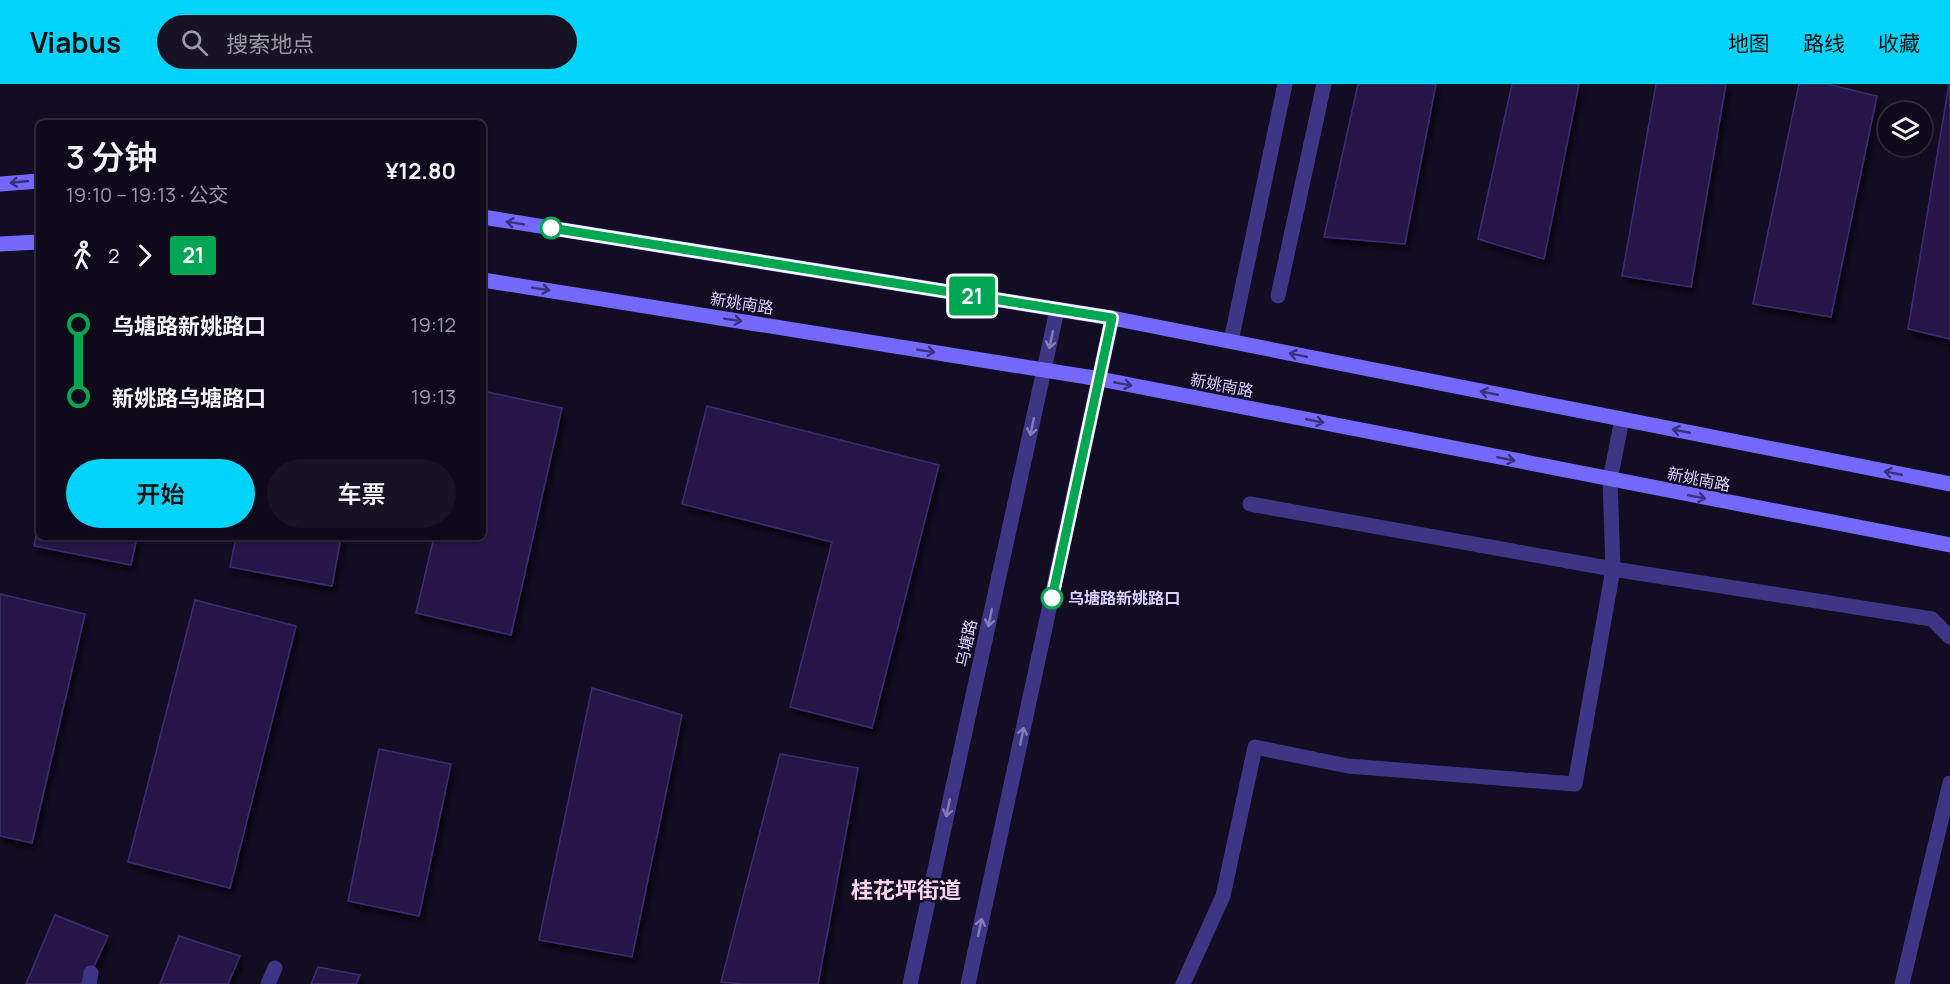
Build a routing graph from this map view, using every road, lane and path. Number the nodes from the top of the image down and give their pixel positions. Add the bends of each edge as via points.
1 (1285, 84) edge
2 (1324, 84) edge
3 (36, 181) edge
4 (0, 184) edge
5 (486, 218) edge
6 (36, 242) edge
7 (0, 244) edge
8 (486, 280) edge
9 (1278, 296) dead end
10 (1057, 310) junction
11 (1112, 318) junction
12 (1231, 341) junction
13 (1045, 370) junction
14 (1100, 379) junction
15 (1622, 419) junction
16 (1610, 480) junction
17 (1950, 484) edge
18 (1250, 504) dead end
19 (1950, 545) edge
20 (1613, 569) junction
21 (1950, 637) edge
22 (1950, 783) edge
23 (275, 968) dead end
24 (268, 984) edge
25 (910, 984) edge
26 (968, 984) edge
27 (1183, 984) edge
28 (1902, 984) edge

1 - 12 street
2 - 9 street
3 -> 4 main road
10 -> 5 main road
6 - 7 main road
8 -> 13 main road, 新姚南路
10 - 11 main road
10 -> 13 street, 乌塘路
11 - 12 main road
11 - 14 street
15 -> 12 main road
13 - 14 main road, 新姚南路
13 -> 25 street, 乌塘路
14 -> 16 main road, 新姚南路
26 -> 14 street
15 - 16 street
17 -> 15 main road
16 -> 19 main road, 新姚南路
16 - 20 street
18 - 20 street
20 - 21 street via 1932,619
20 - 27 street via 1575,784 1348,766 1255,747 1223,896
22 - 28 street
23 - 24 street

